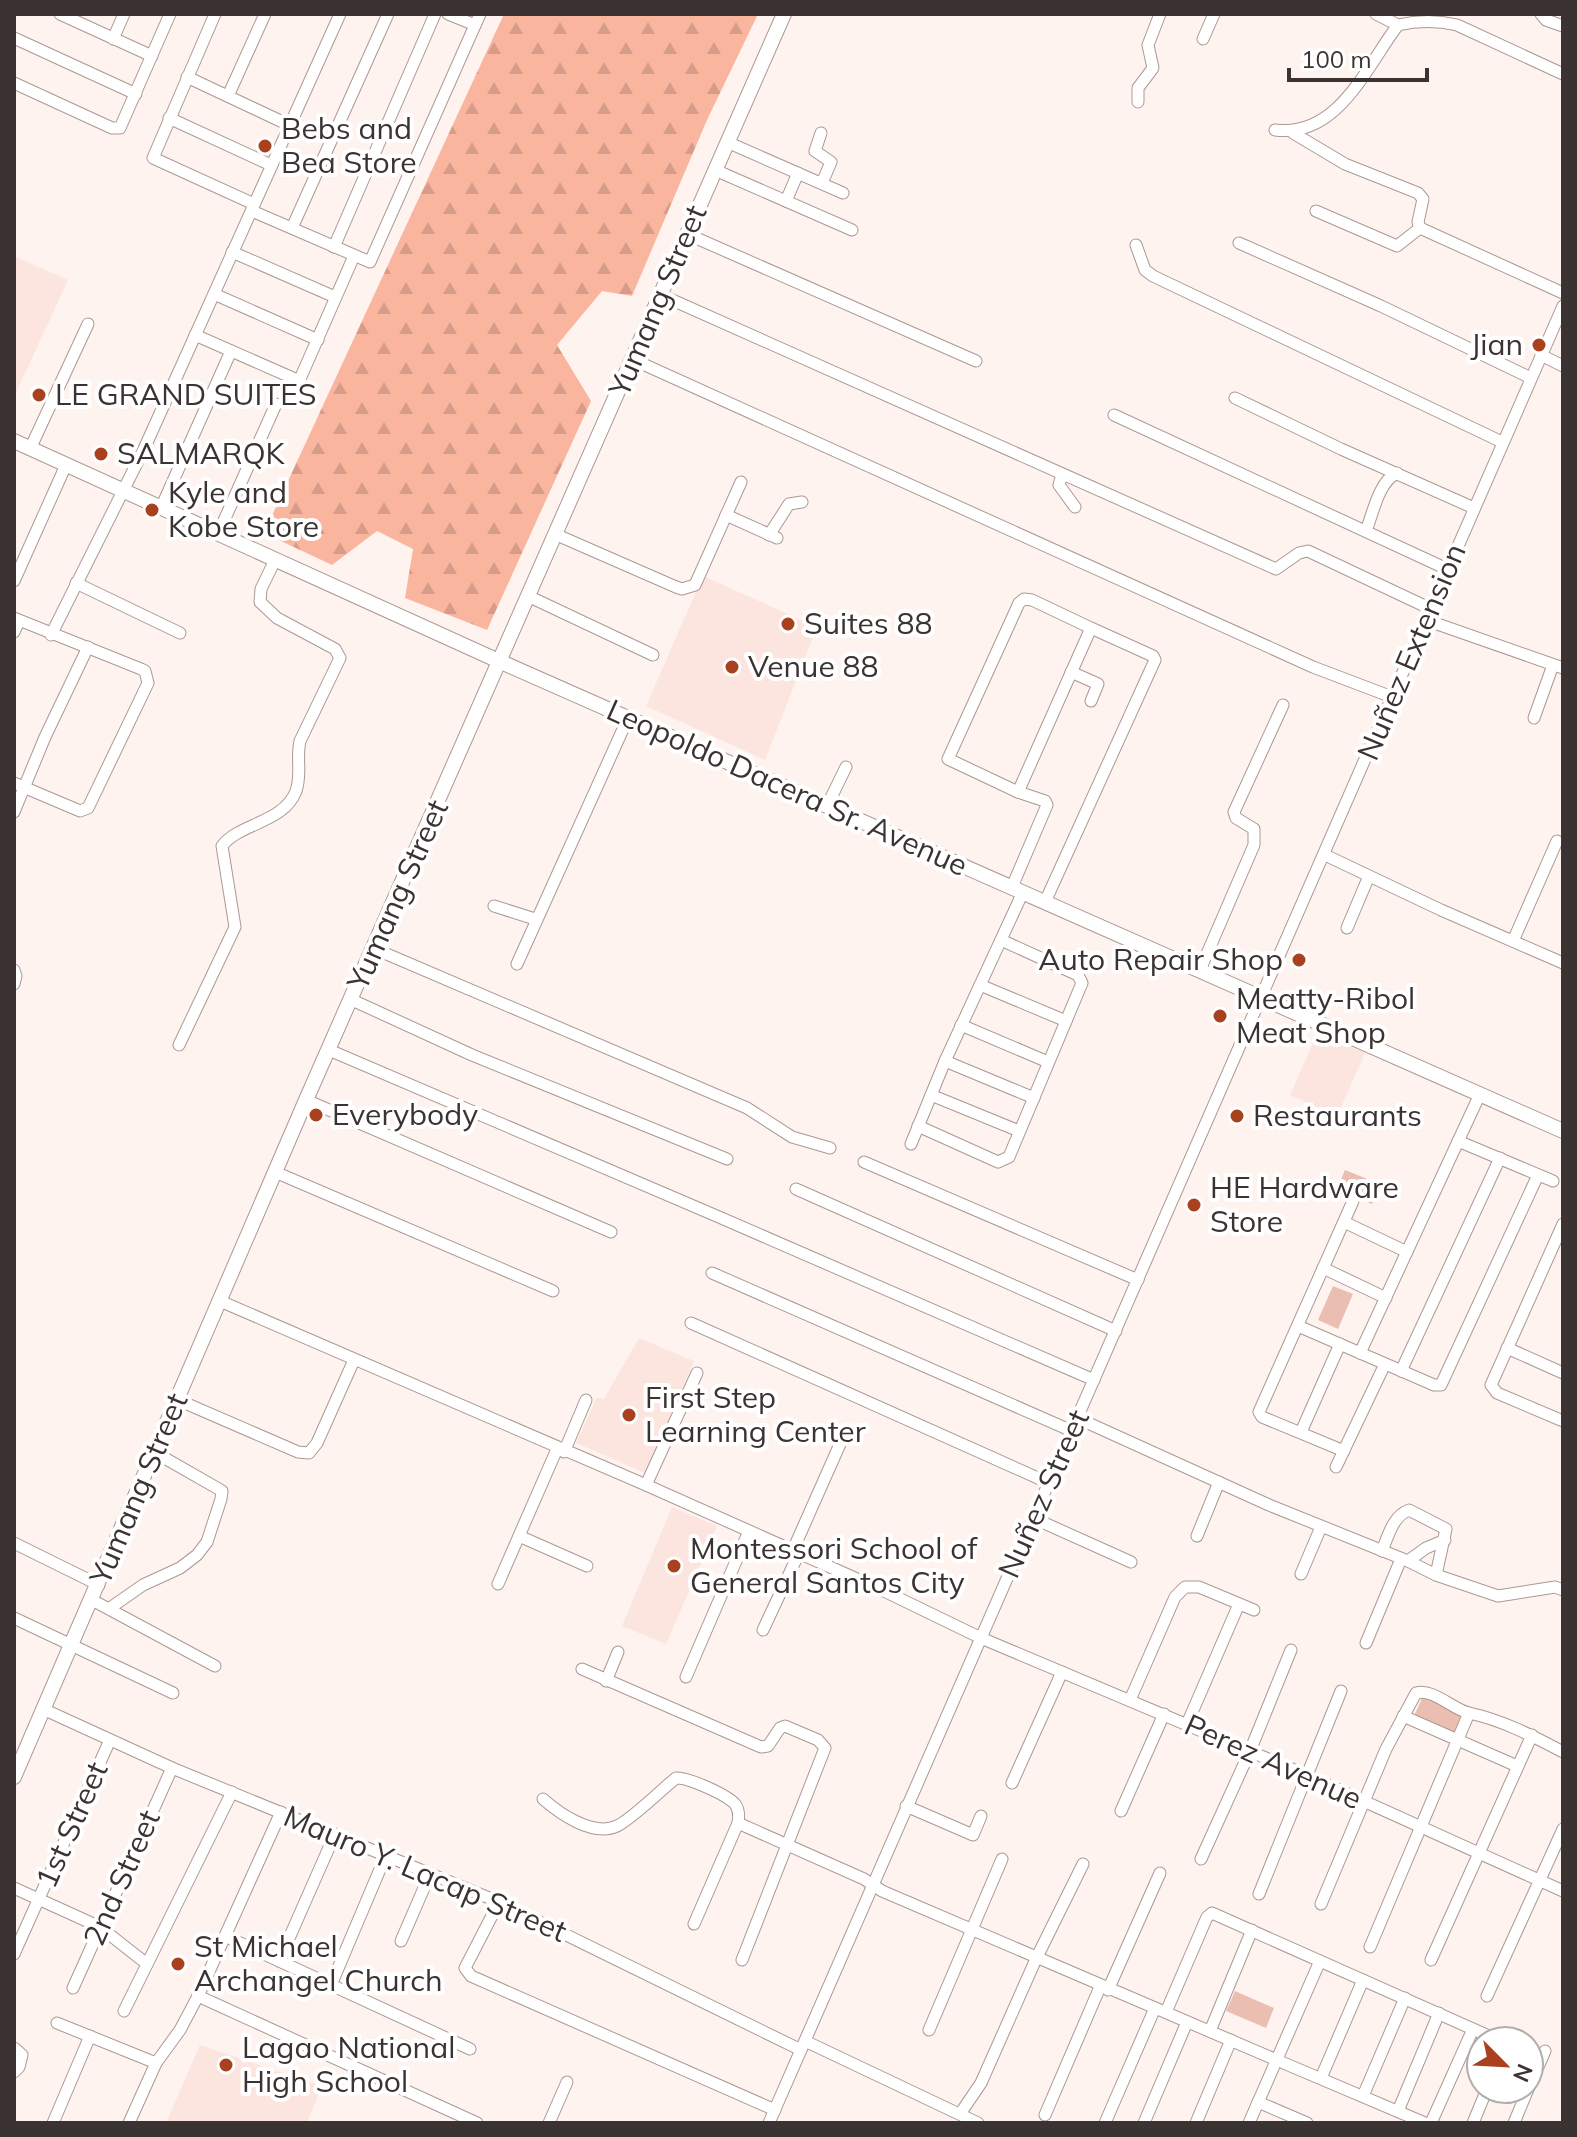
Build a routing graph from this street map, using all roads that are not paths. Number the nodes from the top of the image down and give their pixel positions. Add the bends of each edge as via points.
1 (60, 14) edge
2 (124, 14) edge
3 (170, 14) edge
4 (215, 14) edge
5 (265, 14) edge
6 (340, 14) edge
7 (388, 14) edge
8 (435, 14) edge
9 (448, 14) edge
10 (784, 14) edge
11 (1160, 14) edge
12 (1214, 14) edge
13 (1376, 14) edge
14 (1541, 14) edge
15 (80, 18) edge
16 (477, 20) edge
17 (1398, 25) junction
18 (1563, 26) edge
19 (14, 38) edge
20 (113, 39) junction
21 (1203, 39) dead end
22 (152, 56) junction
23 (1563, 74) edge
24 (187, 77) junction
25 (14, 83) edge
26 (136, 94) junction
27 (228, 96) junction
28 (1138, 102) dead end
29 (169, 118) junction
30 (289, 125) junction
31 (1275, 130) dead end
32 (821, 133) dead end
33 (1293, 133) junction
34 (727, 142) junction
35 (271, 165) junction
36 (715, 170) junction
37 (798, 173) junction
38 (822, 183) junction
39 (843, 193) dead end
40 (786, 201) junction
41 (253, 208) junction
42 (1316, 211) dead end
43 (292, 228) junction
44 (1420, 228) junction
45 (852, 230) dead end
46 (687, 234) junction
47 (1239, 243) dead end
48 (1136, 245) dead end
49 (334, 247) junction
50 (232, 252) junction
51 (354, 256) junction
52 (1563, 293) edge
53 (214, 294) junction
54 (661, 295) junction
55 (335, 297) junction
56 (1563, 306) edge
57 (88, 324) dead end
58 (195, 335) junction
59 (318, 340) junction
60 (231, 351) junction
61 (1541, 355) junction
62 (634, 360) junction
63 (976, 361) dead end
64 (1563, 366) edge
65 (651, 368) junction
66 (626, 378) junction
67 (1531, 378) junction
68 (1235, 398) dead end
69 (276, 404) dead end
70 (1114, 415) dead end
71 (14, 441) edge
72 (1502, 442) junction
73 (30, 449) junction
74 (66, 465) junction
75 (1397, 473) junction
76 (1062, 474) junction
77 (741, 482) dead end
78 (123, 491) junction
79 (802, 502) dead end
80 (1075, 507) dead end
81 (161, 508) junction
82 (1474, 508) junction
83 (726, 515) junction
84 (1366, 531) junction
85 (218, 534) junction
86 (557, 535) junction
87 (275, 560) junction
88 (1447, 569) junction
89 (14, 581) edge
90 (76, 583) junction
91 (530, 597) junction
92 (1428, 614) junction
93 (16, 623) edge
94 (1091, 628) junction
95 (180, 633) dead end
96 (51, 635) junction
97 (88, 647) junction
98 (653, 655) dead end
99 (501, 662) junction
100 (1560, 667) edge
101 (1071, 672) junction
102 (1392, 697) junction
103 (1091, 701) dead end
104 (1283, 705) dead end
105 (628, 718) junction
106 (1534, 718) dead end
107 (846, 767) dead end
108 (19, 785) edge
109 (1018, 792) junction
110 (827, 806) junction
111 (14, 812) edge
112 (1557, 841) dead end
113 (1325, 855) junction
114 (1369, 876) junction
115 (1018, 890) junction
116 (1045, 902) junction
117 (494, 906) dead end
118 (535, 919) junction
119 (1347, 928) dead end
120 (1001, 940) junction
121 (1513, 941) junction
122 (375, 949) junction
123 (1563, 963) edge
124 (517, 964) dead end
125 (14, 970) edge
126 (1200, 970) junction
127 (14, 984) edge
128 (980, 985) junction
129 (1260, 997) junction
130 (352, 1000) junction
131 (1066, 1021) junction
132 (961, 1025) junction
133 (179, 1045) dead end
134 (329, 1050) junction
135 (945, 1061) junction
136 (1048, 1062) junction
137 (1480, 1094) junction
138 (931, 1095) junction
139 (1034, 1098) junction
140 (306, 1100) junction
141 (918, 1126) junction
142 (1019, 1131) junction
143 (1563, 1131) edge
144 (1458, 1141) junction
145 (911, 1144) dead end
146 (830, 1148) dead end
147 (1500, 1158) junction
148 (727, 1159) dead end
149 (864, 1162) dead end
150 (275, 1172) junction
151 (1538, 1175) junction
152 (1553, 1181) dead end
153 (796, 1189) dead end
154 (1353, 1201) dead end
155 (1344, 1222) junction
156 (1563, 1224) edge
157 (611, 1232) dead end
158 (1407, 1252) junction
159 (1323, 1268) junction
160 (712, 1273) dead end
161 (1138, 1280) junction
162 (553, 1291) dead end
163 (1386, 1298) junction
164 (220, 1301) junction
165 (691, 1323) dead end
166 (1298, 1326) junction
167 (1116, 1331) junction
168 (1340, 1344) junction
169 (1507, 1348) junction
170 (1360, 1353) junction
171 (354, 1360) junction
172 (1385, 1364) junction
173 (1401, 1371) junction
174 (697, 1373) dead end
175 (1563, 1373) edge
176 (1094, 1380) junction
177 (178, 1400) junction
178 (586, 1400) dead end
179 (1077, 1418) junction
180 (1563, 1421) edge
181 (1072, 1431) junction
182 (1301, 1432) junction
183 (844, 1435) dead end
184 (561, 1450) junction
185 (1344, 1451) junction
186 (154, 1452) junction
187 (1336, 1467) dead end
188 (1219, 1482) junction
189 (1049, 1483) junction
190 (646, 1485) junction
191 (1033, 1518) junction
192 (1321, 1527) junction
193 (749, 1531) junction
194 (519, 1536) junction
195 (1197, 1536) dead end
196 (1445, 1540) junction
197 (14, 1543) edge
198 (1382, 1551) junction
199 (796, 1552) junction
200 (1404, 1560) junction
201 (1131, 1562) dead end
202 (587, 1566) dead end
203 (1301, 1574) dead end
204 (1436, 1575) junction
205 (498, 1584) dead end
206 (99, 1585) junction
207 (1563, 1590) edge
208 (92, 1600) junction
209 (1239, 1604) junction
210 (110, 1608) junction
211 (1254, 1610) dead end
212 (14, 1618) edge
213 (763, 1630) dead end
214 (981, 1638) junction
215 (1366, 1643) dead end
216 (71, 1646) junction
217 (1291, 1650) dead end
218 (618, 1652) dead end
219 (215, 1666) dead end
220 (582, 1669) dead end
221 (1062, 1672) junction
222 (686, 1677) dead end
223 (606, 1681) junction
224 (1341, 1691) dead end
225 (173, 1693) dead end
226 (1130, 1700) junction
227 (43, 1709) junction
228 (1469, 1713) junction
229 (1164, 1714) junction
230 (1403, 1716) junction
231 (1187, 1724) junction
232 (1532, 1735) junction
233 (110, 1740) junction
234 (1456, 1740) junction
235 (1250, 1751) junction
236 (1563, 1752) edge
237 (1517, 1766) junction
238 (172, 1768) junction
239 (1306, 1775) junction
240 (14, 1777) edge
241 (1012, 1783) dead end
242 (232, 1792) junction
243 (543, 1799) dead end
244 (1364, 1801) junction
245 (906, 1806) junction
246 (1121, 1811) dead end
247 (281, 1812) junction
248 (981, 1816) dead end
249 (738, 1823) junction
250 (1421, 1827) junction
251 (1563, 1829) edge
252 (335, 1834) junction
253 (787, 1844) junction
254 (1480, 1853) junction
255 (386, 1855) junction
256 (1002, 1859) dead end
257 (1201, 1859) dead end
258 (1083, 1864) dead end
259 (1160, 1873) dead end
260 (430, 1874) junction
261 (1540, 1880) junction
262 (874, 1885) junction
263 (14, 1888) edge
264 (1563, 1891) edge
265 (1259, 1894) dead end
266 (39, 1899) junction
267 (499, 1902) junction
268 (1321, 1904) dead end
269 (694, 1924) dead end
270 (100, 1927) junction
271 (970, 1930) junction
272 (1252, 1930) junction
273 (225, 1936) junction
274 (401, 1941) dead end
275 (1370, 1947) dead end
276 (14, 1954) edge
277 (1036, 1959) junction
278 (742, 1960) dead end
279 (1431, 1960) dead end
280 (279, 1961) junction
281 (1320, 1961) junction
282 (147, 1964) junction
283 (1363, 1980) junction
284 (331, 1985) junction
285 (73, 1988) dead end
286 (1104, 1989) junction
287 (198, 1996) junction
288 (1487, 1996) dead end
289 (1405, 1998) junction
290 (1161, 2010) junction
291 (124, 2011) dead end
292 (1439, 2013) junction
293 (1187, 2022) junction
294 (57, 2023) dead end
295 (1465, 2025) edge
296 (929, 2030) dead end
297 (1210, 2031) junction
298 (90, 2036) junction
299 (1231, 2040) junction
300 (803, 2045) junction
301 (1465, 2046) edge
302 (14, 2048) edge
303 (470, 2049) dead end
304 (1276, 2059) junction
305 (156, 2063) junction
306 (14, 2072) edge
307 (1321, 2078) junction
308 (567, 2082) dead end
309 (1363, 2096) junction
310 (1258, 2102) junction
311 (775, 2110) junction
312 (962, 2111) dead end
313 (1398, 2111) junction
314 (1045, 2115) dead end
315 (53, 2123) edge
316 (129, 2123) edge
317 (477, 2123) edge
318 (549, 2123) edge
319 (769, 2123) edge
320 (978, 2123) edge
321 (1105, 2123) edge
322 (1144, 2123) edge
323 (1196, 2123) edge
324 (1249, 2123) edge
325 (1307, 2123) edge
326 (1428, 2123) edge

1 - 15 street
2 - 20 street
3 - 22 street
4 - 24 street
5 - 27 street
6 - 30 street
7 - 43 street
8 - 49 street
9 - 16 street
10 - 34 main road, Yumang Street
11 - 28 street via 1148,45 1153,68 1138,88
12 - 21 street
13 - 17 street
14 - 18 street
15 - 20 street
16 - 51 street via 373,258
17 - 23 street via 1424,20 1457,25
17 - 33 street via 1345,103
19 - 26 street
20 - 22 street
22 - 26 street
24 - 27 street
24 - 29 street
25 - 26 street via 115,129 122,126
27 - 30 street
29 - 35 street
29 - 41 street via 154,160
30 - 35 street
31 - 33 street
32 - 38 street via 815,151 831,162
33 - 44 street via 1345,164 1418,193 1423,199
34 - 36 main road, Yumang Street
34 - 37 street
35 - 41 street
36 - 40 street
36 - 46 main road, Yumang Street
37 - 38 street
37 - 40 street
38 - 39 street
40 - 45 street
41 - 43 street
41 - 50 street
42 - 44 street via 1397,246
43 - 49 street
44 - 52 street
46 - 54 main road, Yumang Street
46 - 63 street
47 - 67 street
48 - 72 street via 1145,270 1153,276
49 - 51 street
50 - 53 street
50 - 55 street
51 - 55 street
53 - 58 street
53 - 59 street
54 - 62 main road, Yumang Street
54 - 76 street
55 - 59 street
56 - 61 street, Nuñez Extension
57 - 73 street
58 - 60 street
58 - 78 street
59 - 60 street via 298,380
60 - 81 street
61 - 64 street
61 - 67 street, Nuñez Extension
62 - 65 street
62 - 66 main road, Yumang Street
65 - 66 street
65 - 102 street via 1313,667
66 - 86 main road, Yumang Street
67 - 72 street, Nuñez Extension
68 - 75 street
69 - 85 street
70 - 84 street
71 - 73 main road, Leopoldo Dacera Sr. Avenue
72 - 82 street, Nuñez Extension
73 - 74 main road, Leopoldo Dacera Sr. Avenue
74 - 78 main road, Leopoldo Dacera Sr. Avenue
74 - 89 street
75 - 82 street
75 - 84 street via 1384,485
76 - 80 street via 1059,485
76 - 92 street via 1276,569 1308,551
77 - 83 street
78 - 81 main road, Leopoldo Dacera Sr. Avenue
78 - 90 street
79 - 83 street via 789,504 773,536
81 - 85 main road, Leopoldo Dacera Sr. Avenue
82 - 88 street, Nuñez Extension
83 - 86 street via 695,585 682,589
84 - 88 street
85 - 87 main road, Leopoldo Dacera Sr. Avenue
86 - 91 main road, Yumang Street
87 - 99 main road, Leopoldo Dacera Sr. Avenue
87 - 133 street via 260,602 277,618 335,649 340,658 300,741 293,797 222,846 235,927
88 - 92 street, Nuñez Extension
90 - 95 street
90 - 96 street
91 - 98 street
91 - 99 main road, Yumang Street
92 - 100 street
92 - 102 street, Nuñez Extension
93 - 96 street
94 - 101 street
94 - 109 street via 1028,598 1019,603 948,759
94 - 116 street via 1155,660
96 - 97 street
97 - 108 street
97 - 108 street via 145,671 148,683 88,808 80,811
99 - 105 main road, Leopoldo Dacera Sr. Avenue
99 - 122 main road, Yumang Street
100 - 106 street
101 - 103 street via 1098,684
101 - 109 street
102 - 113 street, Nuñez Extension
104 - 126 street via 1234,812 1254,829 1254,845
105 - 110 main road, Leopoldo Dacera Sr. Avenue
105 - 118 street
107 - 110 street
108 - 111 street
109 - 115 street via 1047,805
110 - 115 main road, Leopoldo Dacera Sr. Avenue
112 - 121 street
113 - 114 street
113 - 129 street, Nuñez Extension
114 - 119 street
114 - 121 street
115 - 116 main road, Leopoldo Dacera Sr. Avenue
115 - 120 street
116 - 126 main road, Leopoldo Dacera Sr. Avenue
117 - 118 street
118 - 124 street
120 - 128 street
120 - 131 street via 1078,975 1081,987
121 - 123 street
122 - 130 main road, Yumang Street
122 - 146 street via 747,1108 792,1137
125 - 127 street
126 - 129 main road, Leopoldo Dacera Sr. Avenue
128 - 131 street
128 - 132 street
129 - 137 main road, Leopoldo Dacera Sr. Avenue
129 - 161 street, Nuñez Street
130 - 134 main road, Yumang Street
130 - 148 street
131 - 136 street
132 - 135 street
132 - 136 street
134 - 140 main road, Yumang Street
134 - 176 street
135 - 138 street
135 - 139 street
136 - 139 street
137 - 143 main road, Leopoldo Dacera Sr. Avenue
137 - 144 street
138 - 141 street
138 - 142 street
139 - 142 street
140 - 150 main road, Yumang Street
140 - 157 street
141 - 142 street via 998,1162 1009,1157
141 - 145 street
144 - 147 street
144 - 158 street
147 - 151 street
147 - 173 street
149 - 161 street
150 - 162 street
150 - 164 main road, Yumang Street
151 - 152 street
151 - 173 street via 1443,1383 1434,1385
153 - 167 street
154 - 155 street
155 - 158 street
155 - 159 street
156 - 169 street
158 - 163 street
159 - 163 street
159 - 166 street
160 - 181 street
161 - 167 street, Nuñez Street
163 - 170 street
164 - 171 street, Perez Avenue
164 - 177 main road, Yumang Street
165 - 189 street
166 - 168 street
166 - 182 street via 1259,1412
167 - 176 street, Nuñez Street
168 - 170 street
168 - 182 street
169 - 175 street
169 - 180 street via 1491,1385 1494,1390
170 - 172 street
171 - 177 street via 309,1453
171 - 184 street, Perez Avenue
172 - 173 street
172 - 185 street
174 - 190 street
176 - 179 street, Nuñez Street
177 - 186 main road, Yumang Street
178 - 184 street
179 - 181 street, Nuñez Street
179 - 188 street
181 - 189 street, Nuñez Street
182 - 185 street
183 - 199 street
184 - 190 street, Perez Avenue
184 - 194 street
185 - 187 street
186 - 206 main road, Yumang Street
186 - 210 street via 222,1491 221,1499 207,1542 197,1555
188 - 192 street
188 - 195 street
189 - 191 street, Nuñez Street
190 - 193 street, Perez Avenue
191 - 201 street
191 - 214 street, Nuñez Street
192 - 198 street
192 - 203 street
193 - 199 street, Perez Avenue
193 - 222 street
194 - 202 street
194 - 205 street
196 - 198 street via 1443,1525 1407,1510 1396,1520
196 - 200 street
196 - 204 street
197 - 206 street
198 - 200 street
199 - 213 street
199 - 214 street, Perez Avenue
200 - 204 street
200 - 215 street
204 - 207 street via 1498,1596
206 - 208 main road, Yumang Street
208 - 210 street
208 - 216 main road, Yumang Street
209 - 211 street
209 - 226 street via 1191,1585 1179,1591
209 - 231 street
210 - 219 street
212 - 216 street
214 - 221 street, Perez Avenue
214 - 245 street, Nuñez Street
216 - 225 street
216 - 227 main road, Yumang Street
217 - 235 street
218 - 223 street
220 - 223 street
221 - 226 street, Perez Avenue
221 - 241 street
223 - 253 street via 761,1747 785,1726 822,1743 825,1753
224 - 239 street
226 - 229 street, Perez Avenue
227 - 233 street, Mauro Y. Lacap Street
227 - 240 main road, Yumang Street
228 - 230 street via 1421,1691
228 - 232 street
228 - 234 street
229 - 231 street, Perez Avenue
229 - 246 street
230 - 234 street
230 - 244 street
231 - 235 street, Perez Avenue
232 - 236 street
232 - 237 street
233 - 238 street, Mauro Y. Lacap Street
233 - 266 street, 1st Street
234 - 237 street
234 - 250 street
235 - 239 street, Perez Avenue
235 - 257 street
237 - 254 street
238 - 242 street, Mauro Y. Lacap Street
238 - 270 street, 2nd Street
239 - 244 street, Perez Avenue
239 - 265 street
242 - 247 street, Mauro Y. Lacap Street
242 - 282 street
243 - 249 street via 568,1817 608,1829 676,1778 685,1777 733,1802
244 - 250 street, Perez Avenue
244 - 268 street
245 - 248 street via 973,1835
245 - 262 street, Nuñez Street
247 - 252 street, Mauro Y. Lacap Street
247 - 273 street
249 - 253 street
249 - 269 street
250 - 254 street, Perez Avenue
250 - 275 street
251 - 261 street
252 - 255 street, Mauro Y. Lacap Street
252 - 280 street
253 - 262 street
253 - 278 street
254 - 261 street, Perez Avenue
254 - 279 street
255 - 260 street, Mauro Y. Lacap Street
255 - 284 street
256 - 271 street
258 - 277 street
259 - 286 street
260 - 267 street, Mauro Y. Lacap Street
260 - 274 street
261 - 264 street, Perez Avenue
261 - 288 street
262 - 271 street
262 - 300 street, Nuñez Street
263 - 266 street
266 - 270 street
266 - 276 street, 1st Street
267 - 300 street, Mauro Y. Lacap Street
267 - 311 street via 467,1973
270 - 282 street
270 - 285 street, 2nd Street
271 - 277 street
271 - 296 street
272 - 281 street
272 - 290 street via 1209,1914
272 - 297 street
273 - 280 street
273 - 287 street
277 - 286 street
277 - 312 street via 981,2083
280 - 284 street
281 - 283 street
281 - 304 street
282 - 291 street
283 - 289 street
283 - 307 street
284 - 303 street
286 - 290 street
286 - 314 street
287 - 305 street
287 - 317 street
289 - 292 street
289 - 309 street
290 - 293 street
290 - 321 street
292 - 295 street
292 - 313 street
293 - 297 street
293 - 322 street
294 - 298 street
297 - 299 street
298 - 305 street
298 - 315 street
299 - 304 street
299 - 323 street
300 - 311 street, Nuñez Street
300 - 320 street, Mauro Y. Lacap Street
301 - 326 street
302 - 306 street via 22,2055
304 - 307 street
304 - 310 street
305 - 316 street
307 - 309 street
308 - 318 street
309 - 313 street
310 - 324 street
310 - 325 street
311 - 319 street, Nuñez Street
313 - 326 street

